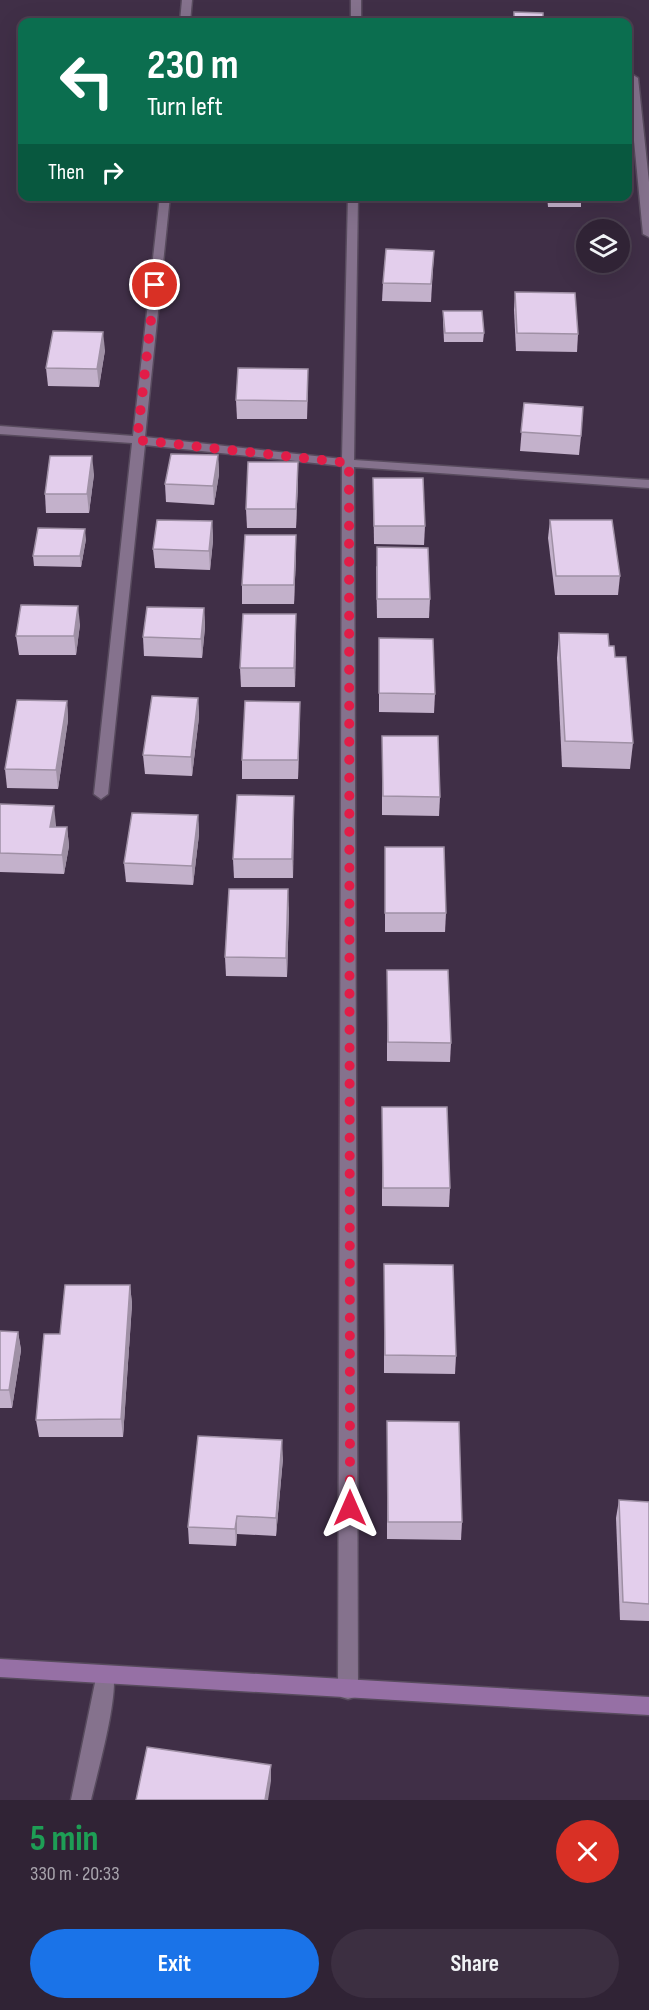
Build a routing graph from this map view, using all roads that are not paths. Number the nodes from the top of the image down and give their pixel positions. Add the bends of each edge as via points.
1 (187, 0) edge
2 (357, 0) edge
3 (185, 18) edge
4 (356, 18) edge
5 (633, 78) dead end
6 (164, 201) edge
7 (353, 201) edge
8 (649, 234) edge
9 (0, 430) edge
10 (137, 440) junction
11 (349, 463) junction
12 (649, 484) edge
13 (100, 794) dead end
14 (0, 1668) edge
15 (105, 1675) junction
16 (348, 1690) junction
17 (649, 1706) edge
18 (81, 1800) edge

1 - 3 street
2 - 4 street
5 - 8 street
6 - 10 street
7 - 11 street
9 - 10 street
10 - 11 street
10 - 13 street
11 - 12 street
11 - 16 street
14 - 15 main road
15 - 16 main road
15 - 18 street
16 - 17 main road

